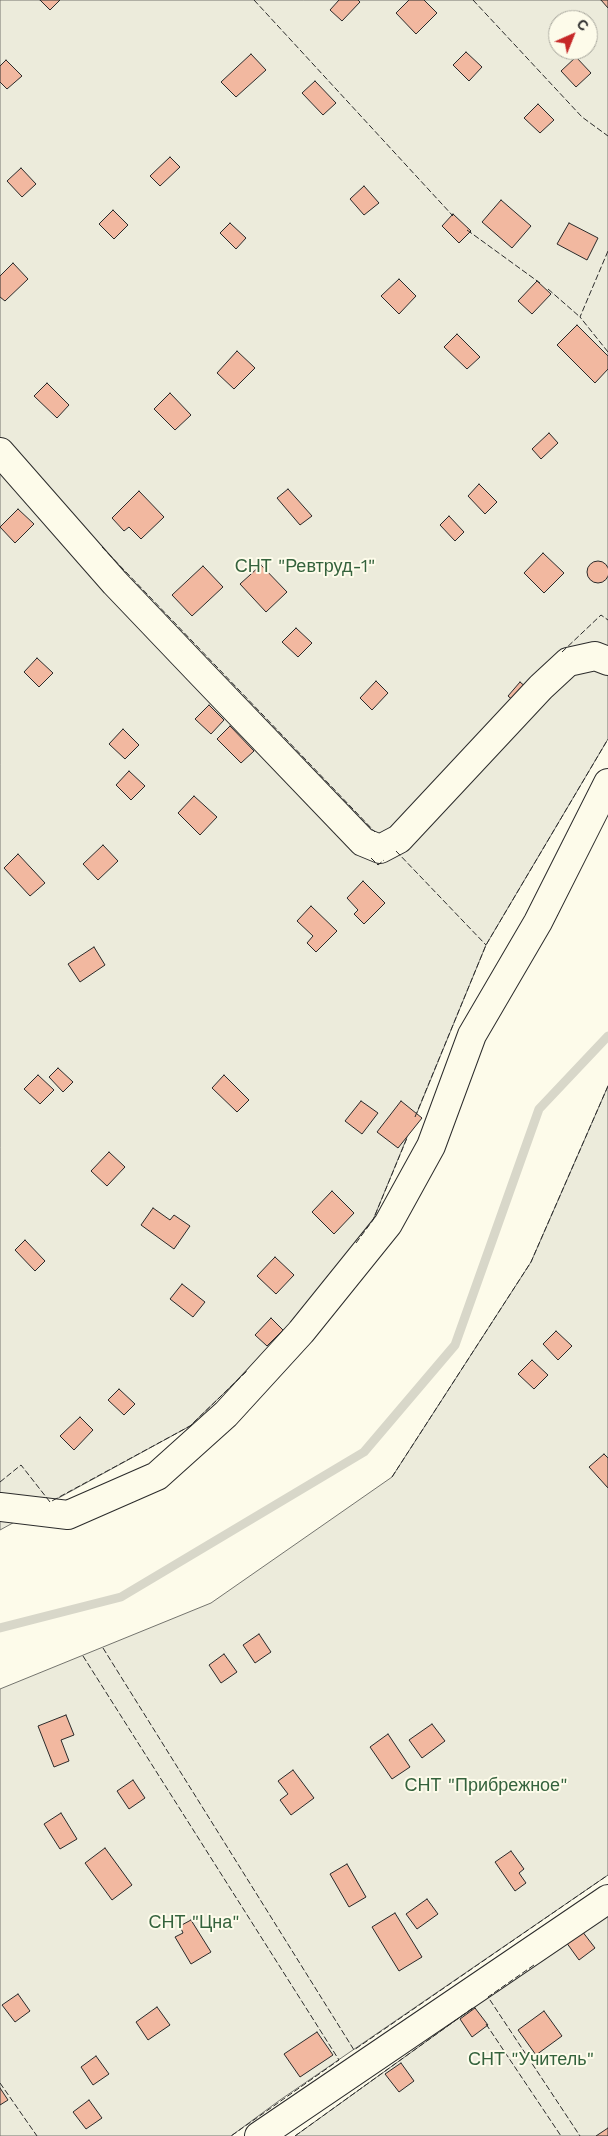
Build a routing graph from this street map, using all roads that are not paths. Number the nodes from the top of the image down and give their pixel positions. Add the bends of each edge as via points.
1 (0, 452) edge
2 (608, 661) edge
3 (608, 782) edge
4 (0, 1507) edge
5 (608, 1899) edge
6 (259, 2136) edge

1 - 2 street via 115,583 198,670 363,842 380,849 399,839 568,662 595,656
3 - 4 street via 538,922 472,1035 431,1146 388,1224 301,1332 226,1414 157,1476 68,1515
5 - 6 street

